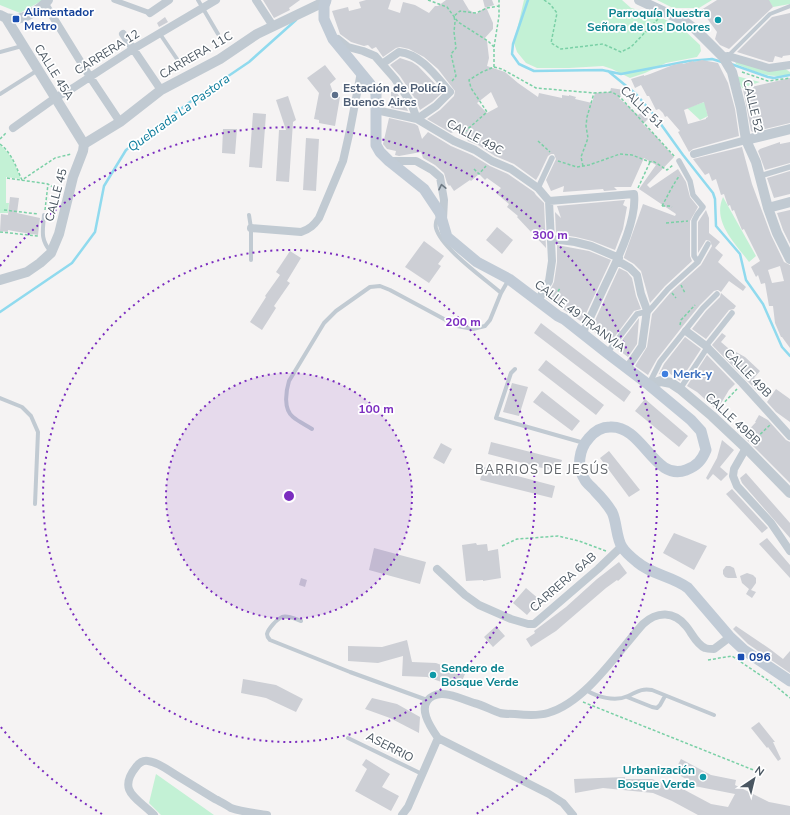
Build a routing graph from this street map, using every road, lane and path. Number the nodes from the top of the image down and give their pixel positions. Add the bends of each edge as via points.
1 (114, 0) edge
2 (169, 0) edge
3 (198, 0) edge
4 (216, 0) edge
5 (256, 0) edge
6 (327, 0) edge
7 (428, 0) edge
8 (500, 0) edge
9 (544, 0) edge
10 (639, 0) edge
11 (46, 2) edge
12 (499, 6) junction
13 (790, 6) edge
14 (203, 8) junction
15 (150, 13) joint
16 (665, 13) junction
17 (454, 16) junction
18 (3, 17) edge
19 (273, 26) junction
20 (123, 34) dead end
21 (160, 34) junction
22 (218, 34) dead end
23 (333, 39) junction
24 (22, 46) junction
25 (494, 47) junction
26 (133, 49) junction
27 (0, 52) edge
28 (726, 56) junction
29 (178, 59) dead end
30 (382, 64) junction
31 (790, 65) edge
32 (494, 67) junction
33 (38, 70) junction
34 (361, 72) junction
35 (732, 72) junction
36 (90, 77) junction
37 (790, 78) edge
38 (448, 89) junction
39 (161, 90) junction
40 (594, 92) junction
41 (0, 94) edge
42 (55, 98) junction
43 (376, 110) junction
44 (417, 119) junction
45 (120, 122) junction
46 (13, 128) dead end
47 (790, 129) edge
48 (746, 140) junction
49 (454, 141) junction
50 (538, 141) dead end
51 (0, 144) edge
52 (83, 147) junction
53 (694, 154) dead end
54 (552, 158) junction
55 (389, 161) junction
56 (492, 161) junction
57 (679, 161) joint
58 (650, 162) junction
59 (583, 166) junction
60 (790, 167) edge
61 (474, 169) dead end
62 (667, 170) dead end
63 (686, 172) junction
64 (760, 176) junction
65 (7, 178) dead end
66 (22, 180) junction
67 (48, 184) junction
68 (538, 188) junction
69 (634, 194) junction
70 (68, 196) junction
71 (549, 201) junction
72 (790, 202) edge
73 (672, 207) dead end
74 (768, 208) junction
75 (4, 210) dead end
76 (440, 213) junction
77 (44, 215) junction
78 (249, 215) dead end
79 (694, 221) junction
80 (666, 223) dead end
81 (443, 226) junction
82 (252, 228) junction
83 (0, 232) edge
84 (42, 236) junction
85 (552, 239) junction
86 (708, 244) dead end
87 (51, 253) junction
88 (618, 259) junction
89 (790, 259) edge
90 (251, 260) dead end
91 (698, 262) junction
92 (509, 279) junction
93 (0, 280) edge
94 (560, 288) dead end
95 (501, 292) junction
96 (717, 294) dead end
97 (538, 301) junction
98 (547, 308) junction
99 (647, 310) junction
100 (732, 313) dead end
101 (686, 331) junction
102 (582, 334) junction
103 (707, 347) junction
104 (607, 353) junction
105 (627, 368) junction
106 (515, 369) dead end
107 (742, 383) junction
108 (649, 385) junction
109 (680, 390) junction
110 (0, 398) edge
111 (712, 416) junction
112 (776, 419) junction
113 (312, 429) dead end
114 (790, 436) edge
115 (584, 444) junction
116 (746, 448) junction
117 (790, 493) edge
118 (34, 504) dead end
119 (502, 546) dead end
120 (622, 547) junction
121 (790, 551) edge
122 (612, 556) junction
123 (437, 569) dead end
124 (301, 621) dead end
125 (730, 637) junction
126 (708, 660) dead end
127 (790, 681) edge
128 (585, 690) junction
129 (665, 696) junction
130 (627, 697) junction
131 (790, 698) edge
132 (575, 699) junction
133 (427, 700) junction
134 (714, 715) dead end
135 (348, 738) dead end
136 (438, 738) junction
137 (756, 771) dead end
138 (422, 774) junction
139 (154, 815) edge
140 (267, 815) edge
141 (402, 815) edge
142 (573, 815) edge

1 - 15 street
2 - 15 street
3 - 14 lane
4 - 14 street, CARRERA 12
5 - 19 street
6 - 19 street, CARRERA 11C
6 - 23 main road via 324,6 324,19
7 - 17 path via 447,7
8 - 12 path
9 - 16 path via 557,13 551,44 562,49 603,44 621,52 631,47
10 - 16 street, CALLE 52
11 - 18 street via 27,16 16,20
11 - 36 street
12 - 17 path via 476,13 460,11
12 - 25 path
13 - 28 lane via 770,14
14 - 21 street, CARRERA 12
14 - 22 lane
16 - 28 street, CALLE 52 via 684,21
17 - 25 path via 458,22
17 - 38 path via 456,48 451,54 456,76
18 - 24 street, CALLE 45A
19 - 39 street, CARRERA 11C via 220,60
20 - 26 street
21 - 26 street, CARRERA 12
21 - 29 lane
23 - 30 street via 337,38 348,47 375,56
23 - 34 main road
24 - 27 lane
24 - 33 street, CALLE 45A
25 - 32 path
26 - 36 street, CARRERA 12
26 - 39 street
28 - 31 street via 769,68
28 - 35 street, CALLE 52
30 - 38 street via 399,52 410,54 430,69
30 - 44 street via 411,103
32 - 40 path, CALLE 51 via 536,88
32 - 49 path via 469,80 470,88 487,112
33 - 41 lane
33 - 42 street, CALLE 45A
34 - 43 main road via 376,93
34 - 82 street via 343,161 319,218 308,230 301,232
35 - 37 path via 742,72 768,81
35 - 48 street, CALLE 52
36 - 42 street, CARRERA 12
36 - 45 street
38 - 44 street via 436,106
39 - 45 street, CARRERA 11C
40 - 57 path, CALLE 51 via 612,92 620,97
40 - 59 path via 587,118 588,138 581,157
42 - 46 street, CARRERA 12
42 - 52 street, CALLE 45A
43 - 44 street, CALLE 49C
43 - 55 main road via 376,145
44 - 49 street, CALLE 49C
45 - 52 street, CARRERA 11C
47 - 48 street
48 - 53 street
48 - 64 street, CALLE 52
49 - 56 street, CALLE 49C
50 - 54 path via 552,154
51 - 66 path via 13,158
52 - 66 path via 55,158
52 - 70 street, CALLE 45
54 - 59 path via 567,165
54 - 68 street
55 - 76 main road via 424,190
81 -> 55 street via 444,200 440,177 416,161
56 - 61 path via 479,174
56 - 68 street, CALLE 49C via 511,169
57 - 63 street
58 - 59 path via 632,155 620,154
58 - 62 path via 653,161
58 - 69 path
60 - 64 street
63 - 73 path via 677,178 662,206
63 - 79 street via 693,195 703,207
64 - 74 street, CALLE 52
65 - 66 path
66 - 67 path
67 - 70 path
67 - 77 path
68 - 71 street, CALLE 49C
69 - 71 street
69 - 88 street via 633,214
70 - 87 street, CALLE 45 via 59,234
71 - 85 street
72 - 74 street
74 - 89 street, CALLE 52
75 - 77 path
76 - 81 main road, CALLE 49 TRANVIA
76 - 95 lane via 436,228 450,250
77 - 84 lane
78 - 82 lane
79 - 80 path
79 - 91 street via 694,256
81 - 92 main road, CALLE 49 TRANVIA via 447,237 462,251
82 - 90 lane
83 - 84 path
84 - 87 lane
85 - 88 street via 591,246
85 - 97 street via 549,281
86 - 91 street
87 - 93 street via 27,272
88 - 99 street via 637,275
88 - 102 street
91 - 99 street via 668,289 649,311
92 - 95 lane
92 - 97 main road, CALLE 49 TRANVIA
94 - 98 path
95 - 113 lane via 490,320 485,326 473,330 457,326 380,286 370,287 336,311 324,323 287,388 287,406 290,413
96 - 101 street
97 - 98 main road, CALLE 49 TRANVIA
98 - 102 main road, CALLE 49 TRANVIA
99 - 104 street via 637,314
99 - 105 street via 642,346
100 - 103 street
101 - 103 street, CALLE 49B
101 - 108 street via 660,362
102 - 104 main road, CALLE 49 TRANVIA
103 - 107 street, CALLE 49B
103 - 109 street
104 - 105 main road, CALLE 49 TRANVIA
105 - 108 main road, CALLE 49 TRANVIA
106 - 115 lane via 496,418
107 - 111 path
107 - 112 street, CALLE 49B
108 - 109 street, CALLE 49BB via 661,381 671,383
108 - 115 main road, CALLE 49 TRANVIA via 701,431 706,450 702,460 694,468 677,472 662,467 636,438 615,427 597,430
109 - 111 street, CALLE 49BB
110 - 118 lane via 22,407 31,416 38,432
111 - 116 street, CALLE 49BB
112 - 114 street, CALLE 49B
112 - 116 path
115 - 120 main road via 579,457 579,467 584,480 601,497 612,514
116 - 117 street, CALLE 49BB
116 - 121 street via 734,469 733,476 737,486 771,523
119 - 122 path via 517,539 558,536 579,541
120 - 122 street, CARRERA 6AB
120 - 125 main road via 651,572 680,582 688,588
122 - 123 street, CARRERA 6AB via 534,624 511,619 479,605
124 - 133 lane via 282,617 276,620 267,633 268,637 343,670
125 - 127 main road via 750,655
125 - 128 street via 714,649 705,648 676,616 658,615 643,624
126 - 131 path via 732,656
128 - 130 lane via 605,698
128 - 132 street
129 - 130 lane via 644,689
129 - 130 lane via 657,708
129 - 134 lane
132 - 133 street via 547,713 525,715 500,713 443,694
132 - 137 path
133 - 136 street via 424,710
135 - 138 lane, ASERRIO
136 - 138 street
136 - 142 street via 548,794 563,803
138 - 141 street
139 - 140 street via 138,802 127,785 136,766 148,760 231,808

